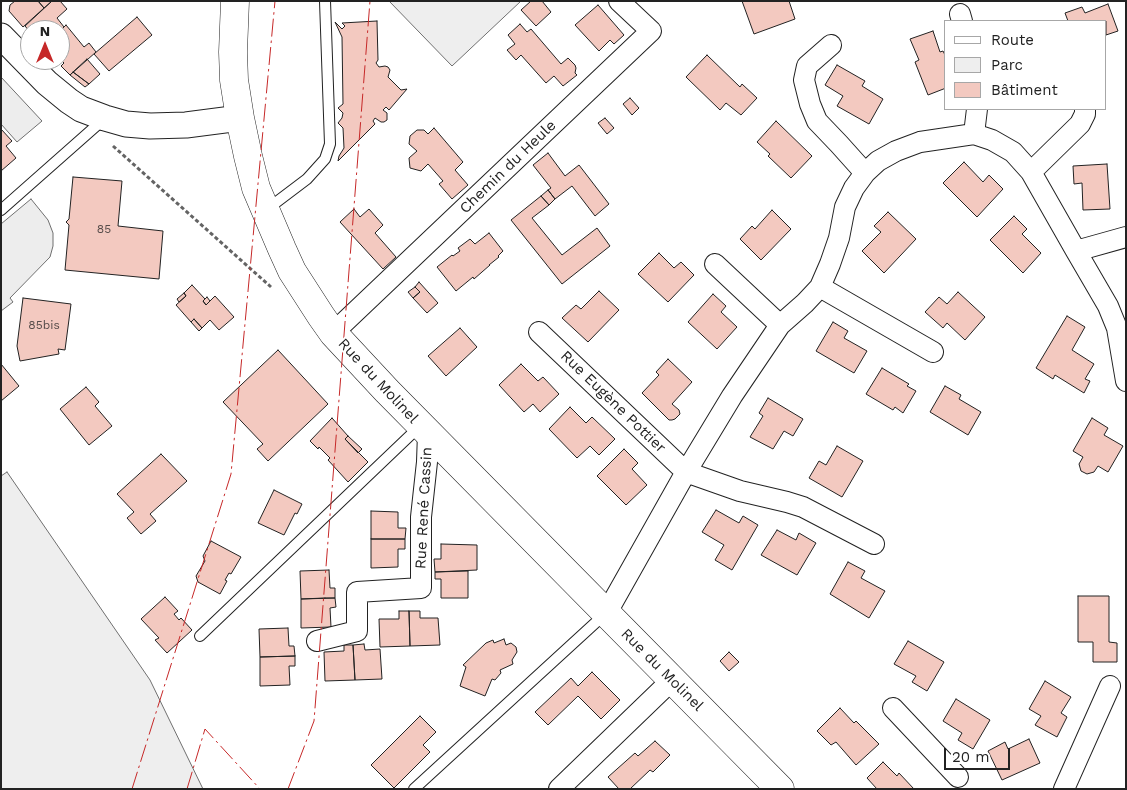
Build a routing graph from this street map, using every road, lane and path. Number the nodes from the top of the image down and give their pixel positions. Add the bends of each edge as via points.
1 (235, 1) edge
2 (325, 1) edge
3 (619, 1) edge
4 (1, 36) edge
5 (831, 44) dead end
6 (977, 110) edge
7 (1085, 110) edge
8 (240, 118) junction
9 (99, 123) junction
10 (974, 134) junction
11 (1031, 172) junction
12 (865, 173) junction
13 (1, 210) edge
14 (265, 210) junction
15 (1126, 237) edge
16 (1076, 251) junction
17 (715, 264) dead end
18 (820, 286) junction
19 (306, 292) junction
20 (780, 325) junction
21 (539, 332) dead end
22 (333, 333) junction
23 (933, 352) dead end
24 (1126, 381) edge
25 (424, 429) junction
26 (686, 472) junction
27 (874, 544) dead end
28 (606, 614) junction
29 (200, 636) dead end
30 (317, 641) dead end
31 (672, 680) junction
32 (1110, 686) dead end
33 (894, 708) dead end
34 (960, 785) edge
35 (414, 789) edge
36 (559, 789) edge
37 (780, 789) edge
38 (1064, 789) edge

1 - 8 main road, Rue du Molinel via 234,80
2 - 14 lane via 330,144 325,160 307,179
3 - 22 street, Chemin du Heule via 651,31
4 - 9 street via 47,83
5 - 12 street via 807,66 804,80 810,104 817,121
6 - 10 street
7 - 11 street via 1080,124
8 - 9 street via 186,125
8 - 14 main road, Rue du Molinel via 256,188
9 - 13 lane
9 - 19 path via 270,286
10 - 11 street via 1013,152
10 - 12 street via 920,142 878,161
11 - 16 street
12 - 18 street via 845,207 836,247
14 - 19 main road, Rue du Molinel via 292,271
15 - 16 street
16 - 24 street via 1117,328
17 - 20 street
18 - 20 street
18 - 23 street
19 - 22 main road, Rue du Molinel
20 - 26 street
21 - 26 street, Rue Eugène Pottier
22 - 25 main road, Rue du Molinel
25 - 28 main road, Rue du Molinel
25 - 29 lane
25 - 30 street, Rue René Cassin via 427,462 421,588 357,592 357,631
26 - 27 street, Rue Eugène Pottier via 740,491 803,507
26 - 28 street
28 - 31 main road, Rue du Molinel
28 - 35 lane
31 - 36 street
31 - 37 main road, Rue du Molinel
32 - 38 street
33 - 34 street

